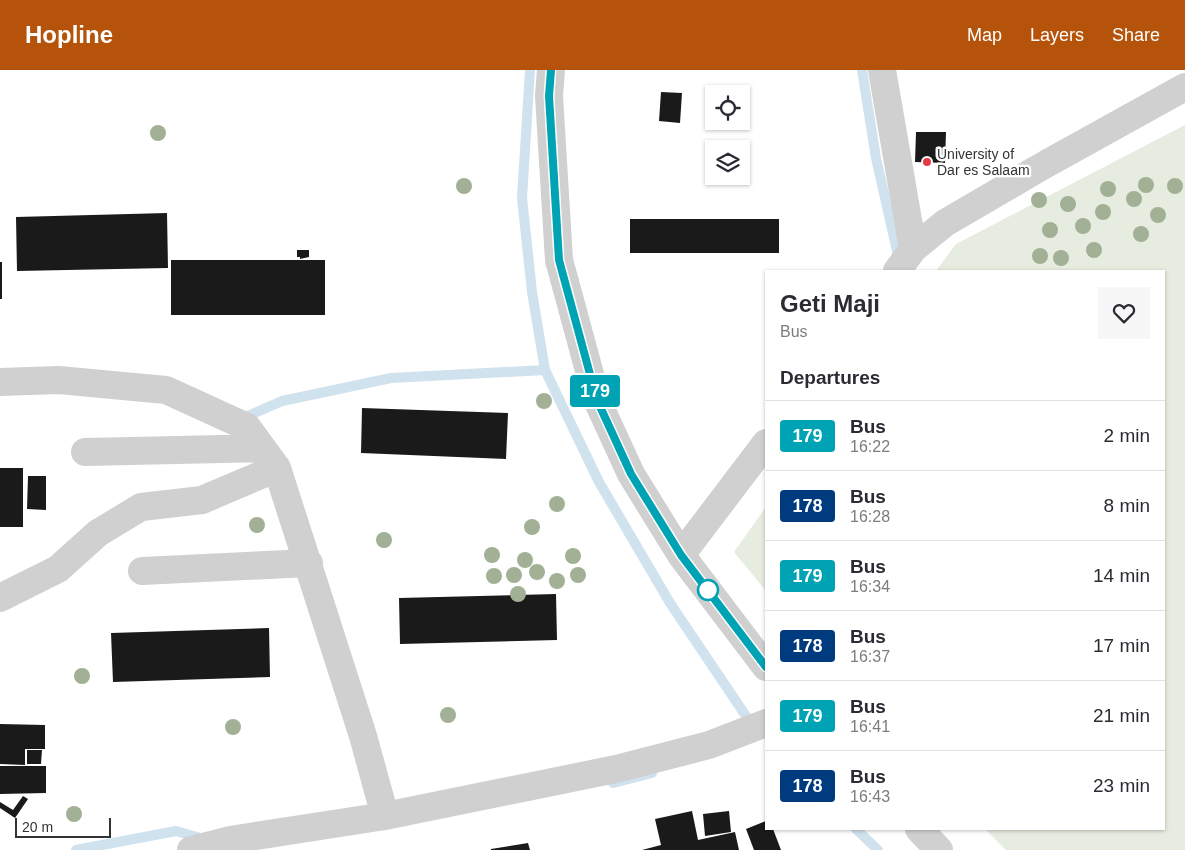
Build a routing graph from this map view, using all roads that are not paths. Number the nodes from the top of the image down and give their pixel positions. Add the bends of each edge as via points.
1 (551, 70) edge
2 (882, 70) edge
3 (1185, 87) edge
4 (914, 249) junction
5 (898, 270) edge
6 (0, 382) edge
7 (765, 444) edge
8 (84, 452) dead end
9 (269, 458) junction
10 (681, 555) junction
11 (309, 563) junction
12 (142, 571) dead end
13 (0, 598) edge
14 (765, 666) edge
15 (765, 723) edge
16 (385, 816) junction
17 (920, 830) edge
18 (191, 850) edge
19 (939, 850) edge

1 - 10 street via 549,96 559,260 597,400 631,474
2 - 4 street
3 - 4 street via 978,204 945,224
4 - 5 street
6 - 9 street via 60,380 166,390 247,427
7 - 10 street
8 - 9 street
9 - 11 street
9 - 13 street via 202,500 140,507 98,533 58,569
10 - 14 street
11 - 12 street
11 - 16 street
15 - 16 street via 709,745 616,769
16 - 18 street via 230,840
17 - 19 street

